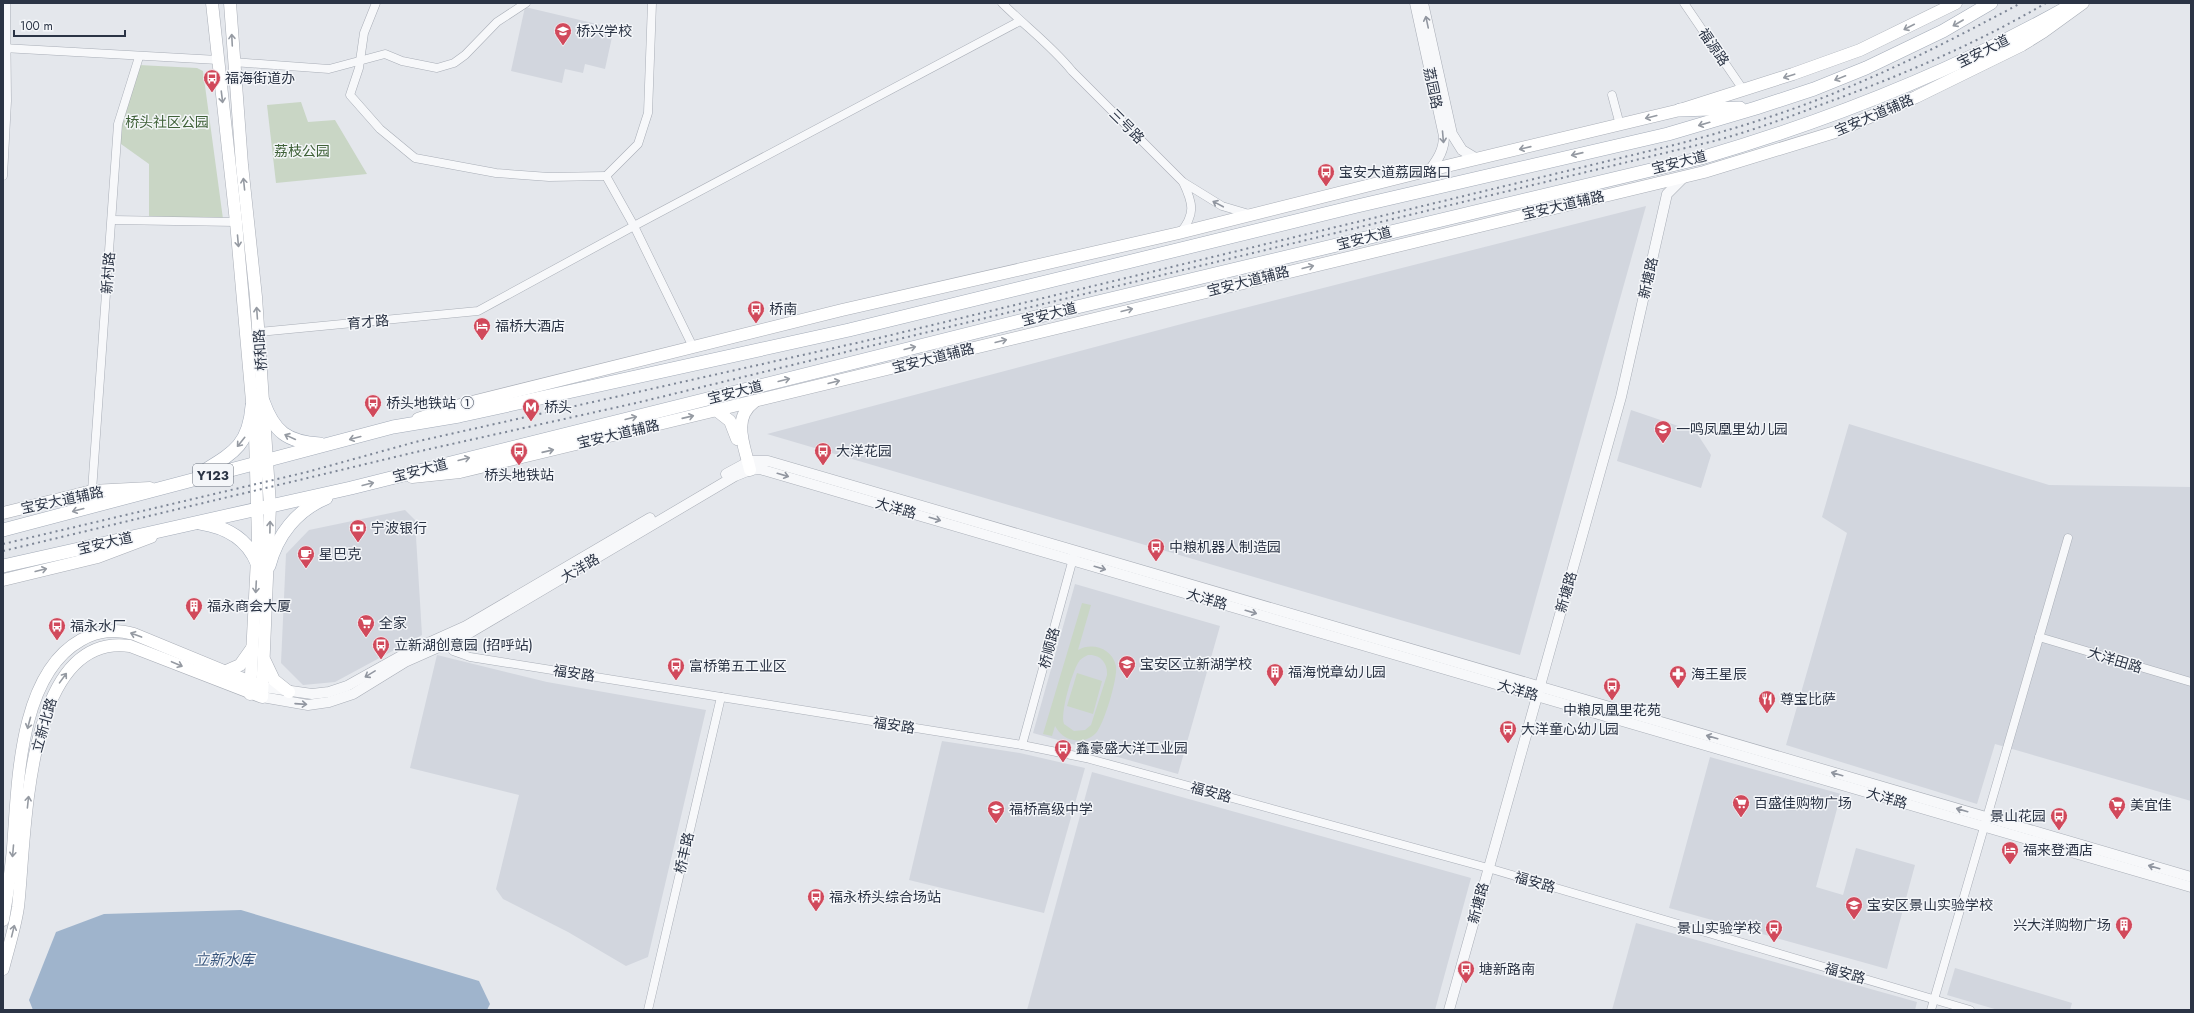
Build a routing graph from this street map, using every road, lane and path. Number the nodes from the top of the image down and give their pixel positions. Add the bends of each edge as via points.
1 (6, 3) edge
2 (212, 3) edge
3 (230, 3) edge
4 (376, 3) edge
5 (526, 3) edge
6 (652, 3) edge
7 (1002, 3) edge
8 (1415, 3) edge
9 (1423, 3) edge
10 (1684, 3) edge
11 (1956, 3) edge
12 (1991, 3) edge
13 (2076, 3) edge
14 (2083, 3) edge
15 (1020, 21) junction
16 (4, 48) edge
17 (139, 57) junction
18 (218, 60) junction
19 (359, 60) junction
20 (233, 62) junction
21 (1744, 91) junction
22 (1612, 95) dead end
23 (1756, 108) junction
24 (1680, 110) junction
25 (1620, 125) junction
26 (1477, 159) junction
27 (1430, 170) junction
28 (3, 176) edge
29 (606, 176) junction
30 (1684, 177) junction
31 (1183, 182) junction
32 (1256, 214) junction
33 (112, 220) junction
34 (236, 222) junction
35 (634, 226) junction
36 (1179, 233) junction
37 (259, 332) junction
38 (693, 347) junction
39 (755, 401) junction
40 (258, 404) junction
41 (716, 410) junction
42 (393, 427) junction
43 (328, 445) junction
44 (262, 462) junction
45 (747, 467) junction
46 (385, 479) junction
47 (185, 482) junction
48 (170, 486) junction
49 (351, 488) junction
50 (92, 491) junction
51 (264, 507) junction
52 (3, 513) edge
53 (195, 523) junction
54 (176, 527) junction
55 (3, 530) edge
56 (2068, 538) dead end
57 (1074, 555) junction
58 (263, 564) junction
59 (3, 566) edge
60 (3, 580) edge
61 (2039, 637) junction
62 (444, 640) junction
63 (253, 647) junction
64 (264, 657) junction
65 (224, 672) junction
66 (2191, 682) edge
67 (251, 688) junction
68 (1538, 691) junction
69 (263, 692) junction
70 (289, 692) junction
71 (721, 697) junction
72 (1022, 745) junction
73 (1985, 822) junction
74 (1488, 868) junction
75 (2191, 877) edge
76 (2191, 887) edge
77 (9, 905) edge
78 (3, 920) edge
79 (3, 969) edge
80 (1934, 1000) junction
81 (648, 1010) edge
82 (1449, 1010) edge
83 (1931, 1010) edge
84 (1970, 1010) edge

1 - 16 street
2 - 18 main road, 桥和路
20 -> 3 main road, 桥和路
4 - 19 street via 364,33
5 - 19 street via 497,22 454,64 436,68 419,66 385,54
6 - 29 street via 648,113 638,144
7 - 15 street, 三号路
8 -> 27 street, 荔园路 via 1444,136 1440,156
26 -> 9 street, 荔园路 via 1462,150 1452,134
10 - 21 street, 福源路
11 -> 21 main road via 1860,50
12 -> 23 main road via 1943,31 1866,68
46 -> 13 main road, 宝安大道 via 1056,312 1701,158 1777,136 1868,102 1921,80
14 - 30 main road, 宝安大道辅路 via 2022,45 1872,117 1782,150
15 - 31 street, 三号路 via 1058,54
15 - 35 street
16 - 17 street
16 - 28 street via 7,101
17 - 18 street
17 - 33 street, 新村路 via 118,124
18 -> 34 main road, 桥和路
19 - 20 street via 329,69
19 - 29 street via 350,95 380,129 415,158 496,173 549,177
37 -> 20 main road, 桥和路
21 - 24 main road
22 - 25 street
23 - 24 main road
23 -> 42 main road via 1668,134 1353,207 849,330 459,416
24 -> 25 main road
25 -> 26 main road
26 - 27 main road
27 - 32 main road
29 - 35 street
39 -> 30 main road, 宝安大道辅路
30 - 68 street, 新塘路 via 1667,194 1621,397
32 -> 31 street, 三号路 via 1243,213 1222,206
31 - 36 street, 三号路 via 1192,208 1191,217
32 - 36 main road
33 - 34 street
33 - 50 street, 新村路
34 -> 40 main road, 桥和路
35 - 37 street, 育才路 via 478,311
35 - 38 street
36 - 38 main road
37 - 40 main road, 桥和路
38 - 42 main road via 456,406
39 - 41 main road, 宝安大道辅路
39 - 45 main road via 744,413 740,424
43 -> 40 main road via 302,442 285,436
40 - 44 main road, 桥和路
40 -> 47 main road via 243,441 231,454
41 - 45 main road via 732,424
46 -> 41 main road, 宝安大道辅路 via 460,472
42 -> 43 main road
43 - 44 main road
44 - 47 main road, Y123
44 - 51 main road, 桥和路
45 - 57 street, 大洋路 via 757,460 768,461
45 - 62 street, 大洋路
49 -> 46 main road, 宝安大道
47 - 48 main road, Y123
48 - 50 main road, 宝安大道辅路 / Y123
48 -> 55 main road
49 - 51 main road, 宝安大道
49 - 58 main road via 318,502 298,516
50 - 52 main road, 宝安大道辅路 / Y123
51 - 53 main road, 宝安大道
51 - 58 main road, 桥和路
53 - 54 main road, 宝安大道
53 - 58 main road via 233,534 247,545
54 - 59 main road, 宝安大道
60 -> 54 main road via 98,557
56 - 61 street
57 - 68 street, 大洋路
57 - 72 street, 桥顺路
58 -> 63 main road, 桥和路
58 - 64 main road, 桥和路
61 - 66 street, 大洋田路
61 - 73 street
69 -> 62 street, 大洋路 via 308,705 337,700 362,689
62 -> 70 street, 大洋路 via 408,652 338,690 312,694
62 - 71 street, 福安路 via 458,653 470,657
63 - 65 main road via 249,656 240,665
63 - 67 main road, 桥和路
64 - 69 main road, 桥和路
64 - 70 main road via 274,680
65 - 67 main road, 立新北路
65 -> 77 main road, 立新北路 via 134,634 117,630 89,636 72,646 57,660 38,693 19,771
67 - 69 main road, 立新北路
77 -> 67 main road, 立新北路 via 38,739 51,699 70,669 99,648 112,645 130,646
68 - 73 street, 大洋路
68 - 74 street, 新塘路
69 - 70 street, 大洋路
71 - 72 street, 福安路
71 - 81 street, 桥丰路
72 - 74 street, 福安路 via 1086,758
75 -> 73 street, 大洋路
73 - 76 street, 大洋路
73 - 80 street
74 - 80 street, 福安路
74 - 82 street, 新塘路
77 - 78 main road, 立新北路
79 -> 77 main road, 立新北路
80 - 83 street
80 - 84 street, 福安路

